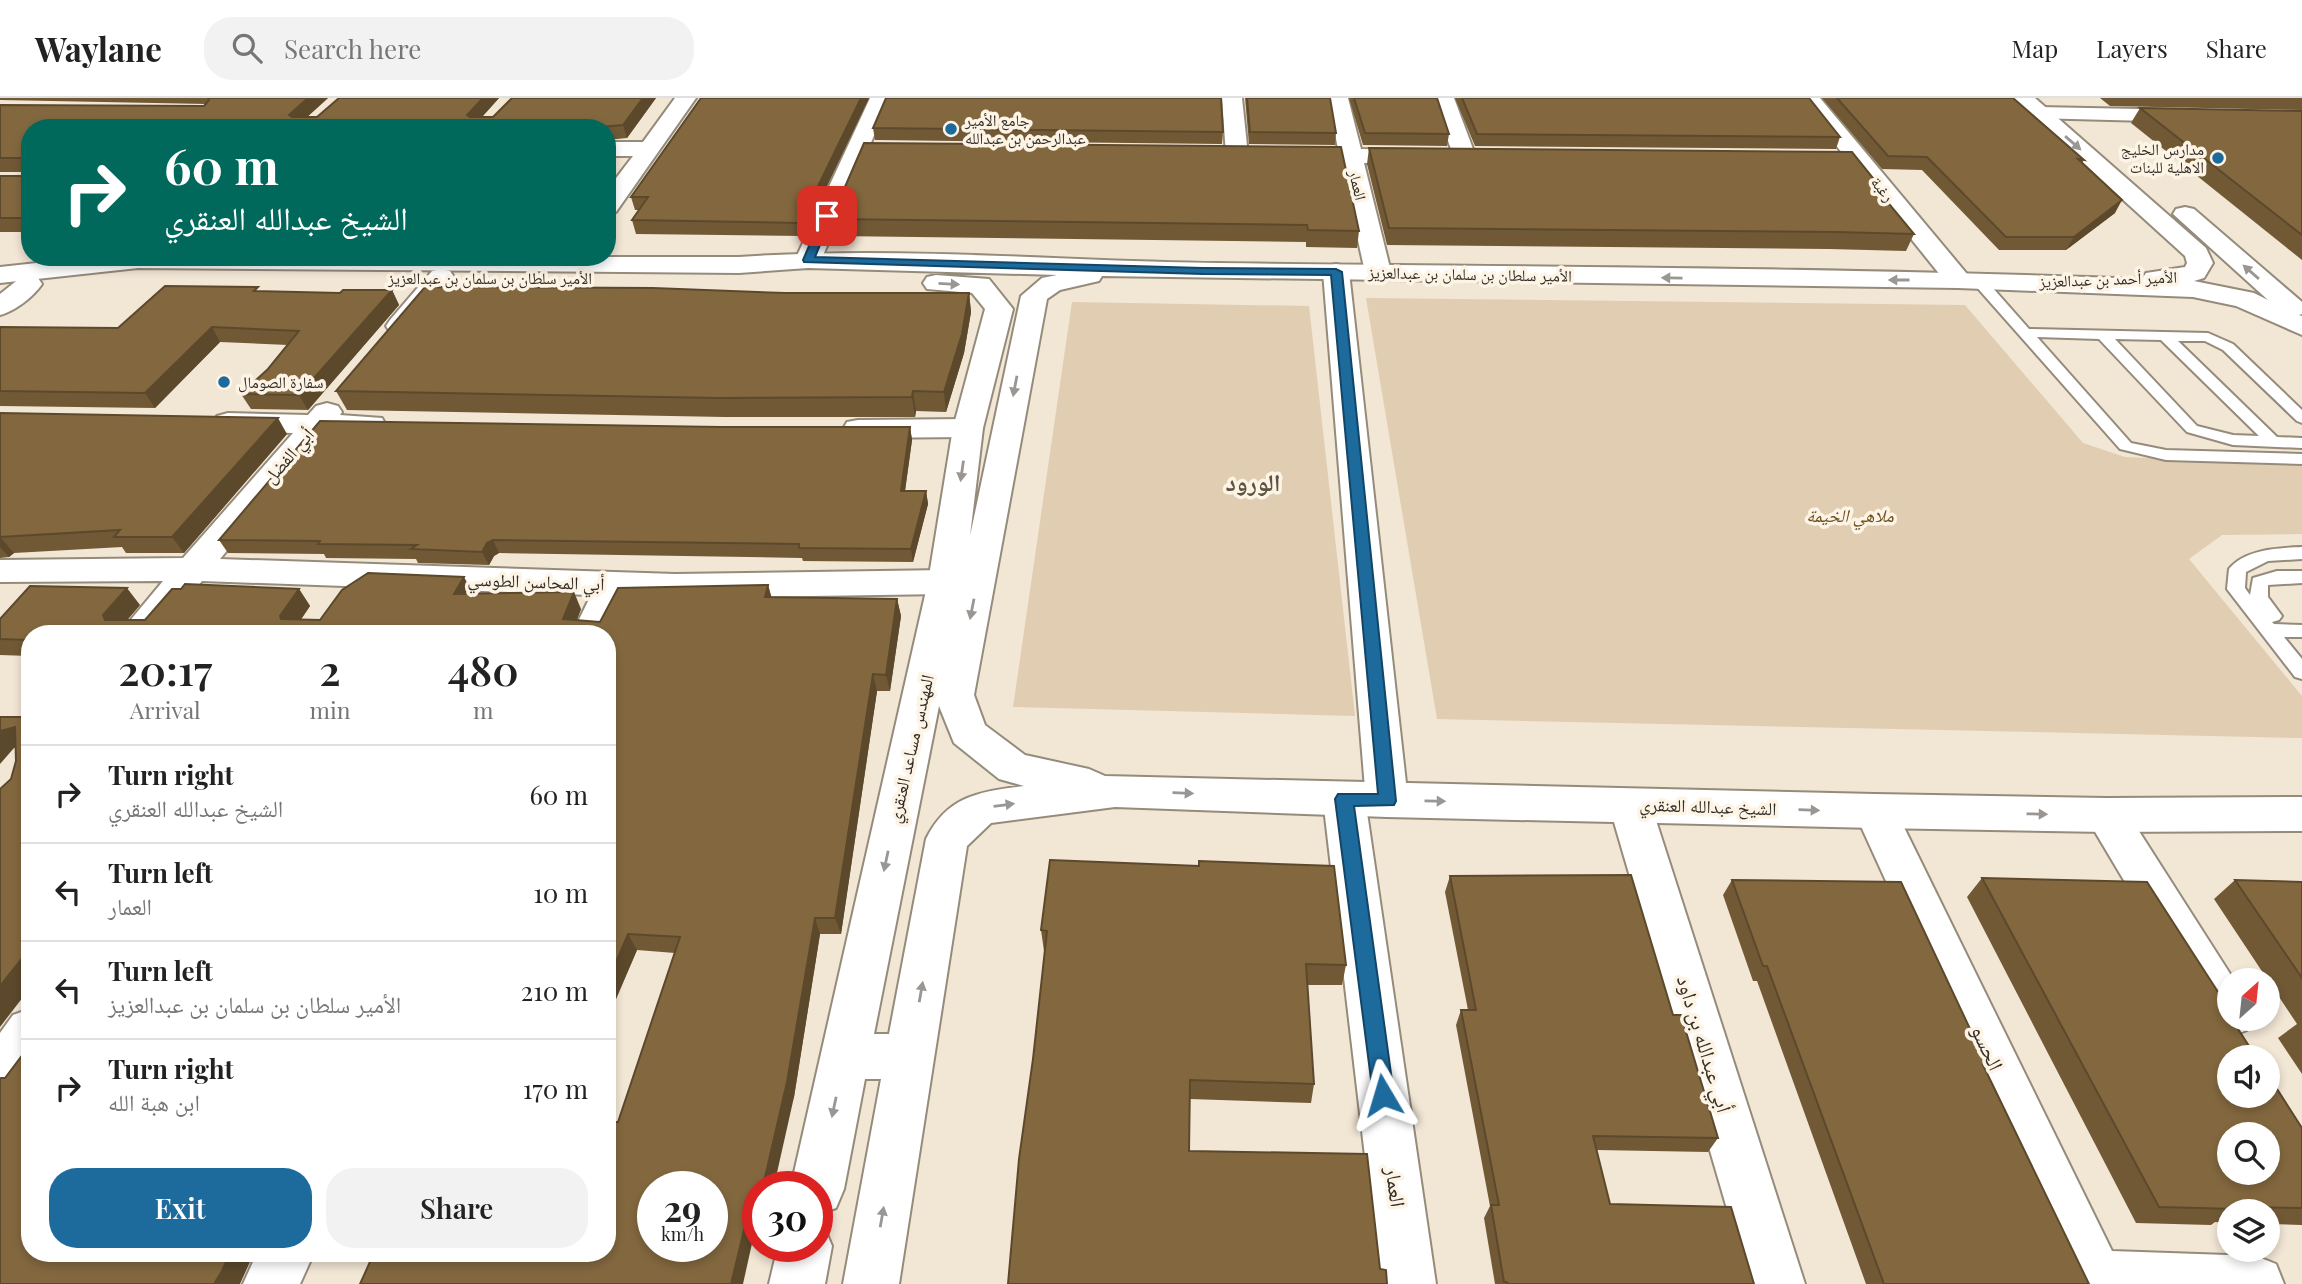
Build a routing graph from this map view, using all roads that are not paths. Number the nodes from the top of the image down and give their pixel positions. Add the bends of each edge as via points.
1 (687, 98) edge
2 (880, 98) edge
3 (1232, 98) edge
4 (1338, 98) edge
5 (1443, 98) edge
6 (1809, 98) edge
7 (2046, 106) edge
8 (2207, 116) edge
9 (616, 149) edge
10 (649, 149) junction
11 (857, 150) junction
12 (884, 151) edge
13 (1210, 155) edge
14 (1237, 155) junction
15 (1351, 156) junction
16 (1465, 158) junction
17 (1492, 158) edge
18 (1831, 159) edge
19 (1858, 159) junction
20 (616, 195) edge
21 (808, 260) junction
22 (616, 265) edge
23 (74, 266) edge
24 (1138, 268) junction
25 (684, 272) junction
26 (740, 272) junction
27 (1336, 272) junction
28 (1378, 272) junction
29 (0, 275) edge
30 (441, 277) junction
31 (1969, 281) junction
32 (2016, 282) junction
33 (29, 284) junction
34 (0, 289) edge
35 (990, 297) joint
36 (0, 307) edge
37 (2302, 317) edge
38 (2302, 327) edge
39 (2028, 333) junction
40 (2103, 335) junction
41 (2165, 336) junction
42 (381, 349) edge
43 (347, 388) edge
44 (2302, 418) edge
45 (193, 421) edge
46 (317, 424) junction
47 (398, 425) edge
48 (968, 428) junction
49 (833, 429) edge
50 (2272, 441) junction
51 (2302, 443) edge
52 (2302, 459) edge
53 (2302, 553) edge
54 (191, 569) junction
55 (4, 575) edge
56 (352, 576) junction
57 (2302, 577) edge
58 (946, 582) junction
59 (614, 584) junction
60 (332, 605) edge
61 (144, 625) edge
62 (594, 625) edge
63 (2285, 631) edge
64 (2302, 672) edge
65 (1115, 791) junction
66 (1366, 800) junction
67 (1630, 805) junction
68 (1875, 811) junction
69 (2302, 814) edge
70 (2106, 815) junction
71 (2217, 995) edge
72 (21, 1044) edge
73 (845, 1055) junction
74 (909, 1058) junction
75 (0, 1073) edge
76 (821, 1171) edge
77 (282, 1262) edge
78 (802, 1262) edge
79 (2098, 1281) edge
80 (271, 1284) edge
81 (797, 1284) edge
82 (871, 1284) edge
83 (1408, 1284) edge
84 (1777, 1284) edge
85 (2256, 1284) edge

1 - 10 street
2 - 11 street
3 - 14 street
4 - 15 street, العمار
5 - 16 street
6 - 19 street, رغبة
7 - 8 street
7 -> 32 street, الأمير أحمد بن عبدالعزيز via 2197,253 2200,263 2195,272 2177,278
37 -> 7 street
9 - 10 street
10 - 20 street
11 - 12 street
11 - 21 street
13 - 14 street
14 - 15 street
15 - 16 street
15 - 28 street, العمار
16 - 17 street
18 - 19 street
19 - 31 street, رغبة
21 - 24 street, الأمير سلطان بن سلمان بن عبدالعزيز
21 - 26 street, الأمير سلطان بن سلمان بن عبدالعزيز
22 - 25 street, الأمير سلطان بن سلمان بن عبدالعزيز
23 - 29 street, الأمير سلطان بن سلمان بن عبدالعزيز
24 - 27 street, الأمير سلطان بن سلمان بن عبدالعزيز
24 -> 65 street via 1051,284 1034,296 955,695 968,733 1013,768
25 - 26 street, الأمير سلطان بن سلمان بن عبدالعزيز
25 - 30 street, الأمير سلطان بن سلمان بن عبدالعزيز
26 -> 35 street, الأمير سلطان بن سلمان بن عبدالعزيز via 895,281
27 - 28 street, الأمير سلطان بن سلمان بن عبدالعزيز
27 - 66 street, العمار
31 -> 28 street, الأمير سلطان بن سلمان بن عبدالعزيز
30 - 33 street, الأمير سلطان بن سلمان بن عبدالعزيز via 150,275
30 - 42 street
31 - 32 street, الأمير سلطان بن سلمان بن عبدالعزيز
31 - 39 lane
32 - 38 street via 2193,289 2244,299
33 - 34 street, الأمير سلطان بن سلمان بن عبدالعزيز
33 - 36 street
35 - 48 street, المهندس مساعد العنقري
39 - 40 lane
39 - 52 lane via 2126,446 2166,454
40 - 41 lane
40 - 50 lane via 2192,429 2233,440
41 - 44 lane via 2220,341
41 - 50 lane
43 - 46 street, أبي الفضل
45 - 46 street
46 - 47 street
46 - 54 street, أبي الفضل
48 - 49 street
48 -> 58 street, المهندس مساعد العنقري
50 - 51 lane
53 - 63 lane via 2265,556 2238,569 2236,589
54 - 55 street, أبي المحاسن الطوسي
54 - 56 street, أبي المحاسن الطوسي
54 - 61 street, أبي الفضل
56 - 59 street, أبي المحاسن الطوسي
56 - 60 street
57 - 63 lane via 2277,576 2259,582 2259,598
58 - 59 street, أبي المحاسن الطوسي
58 -> 73 street, المهندس مساعد العنقري
59 - 62 street
63 - 64 lane
65 -> 66 street, الشيخ عبدالله العنقري
74 -> 65 street via 947,839 980,808
66 -> 67 street, الشيخ عبدالله العنقري
66 - 83 street, العمار
67 -> 68 street, الشيخ عبدالله العنقري
67 - 84 street, أبي عبدالله بن داود
68 -> 70 street, الشيخ عبدالله العنقري
68 - 79 street, الحسو
69 - 70 street, الشيخ عبدالله العنقري
70 - 71 street
72 - 75 street
73 - 74 street
73 -> 76 street, المهندس مساعد العنقري
82 -> 74 street
77 - 80 street
78 - 81 street
79 - 85 street

